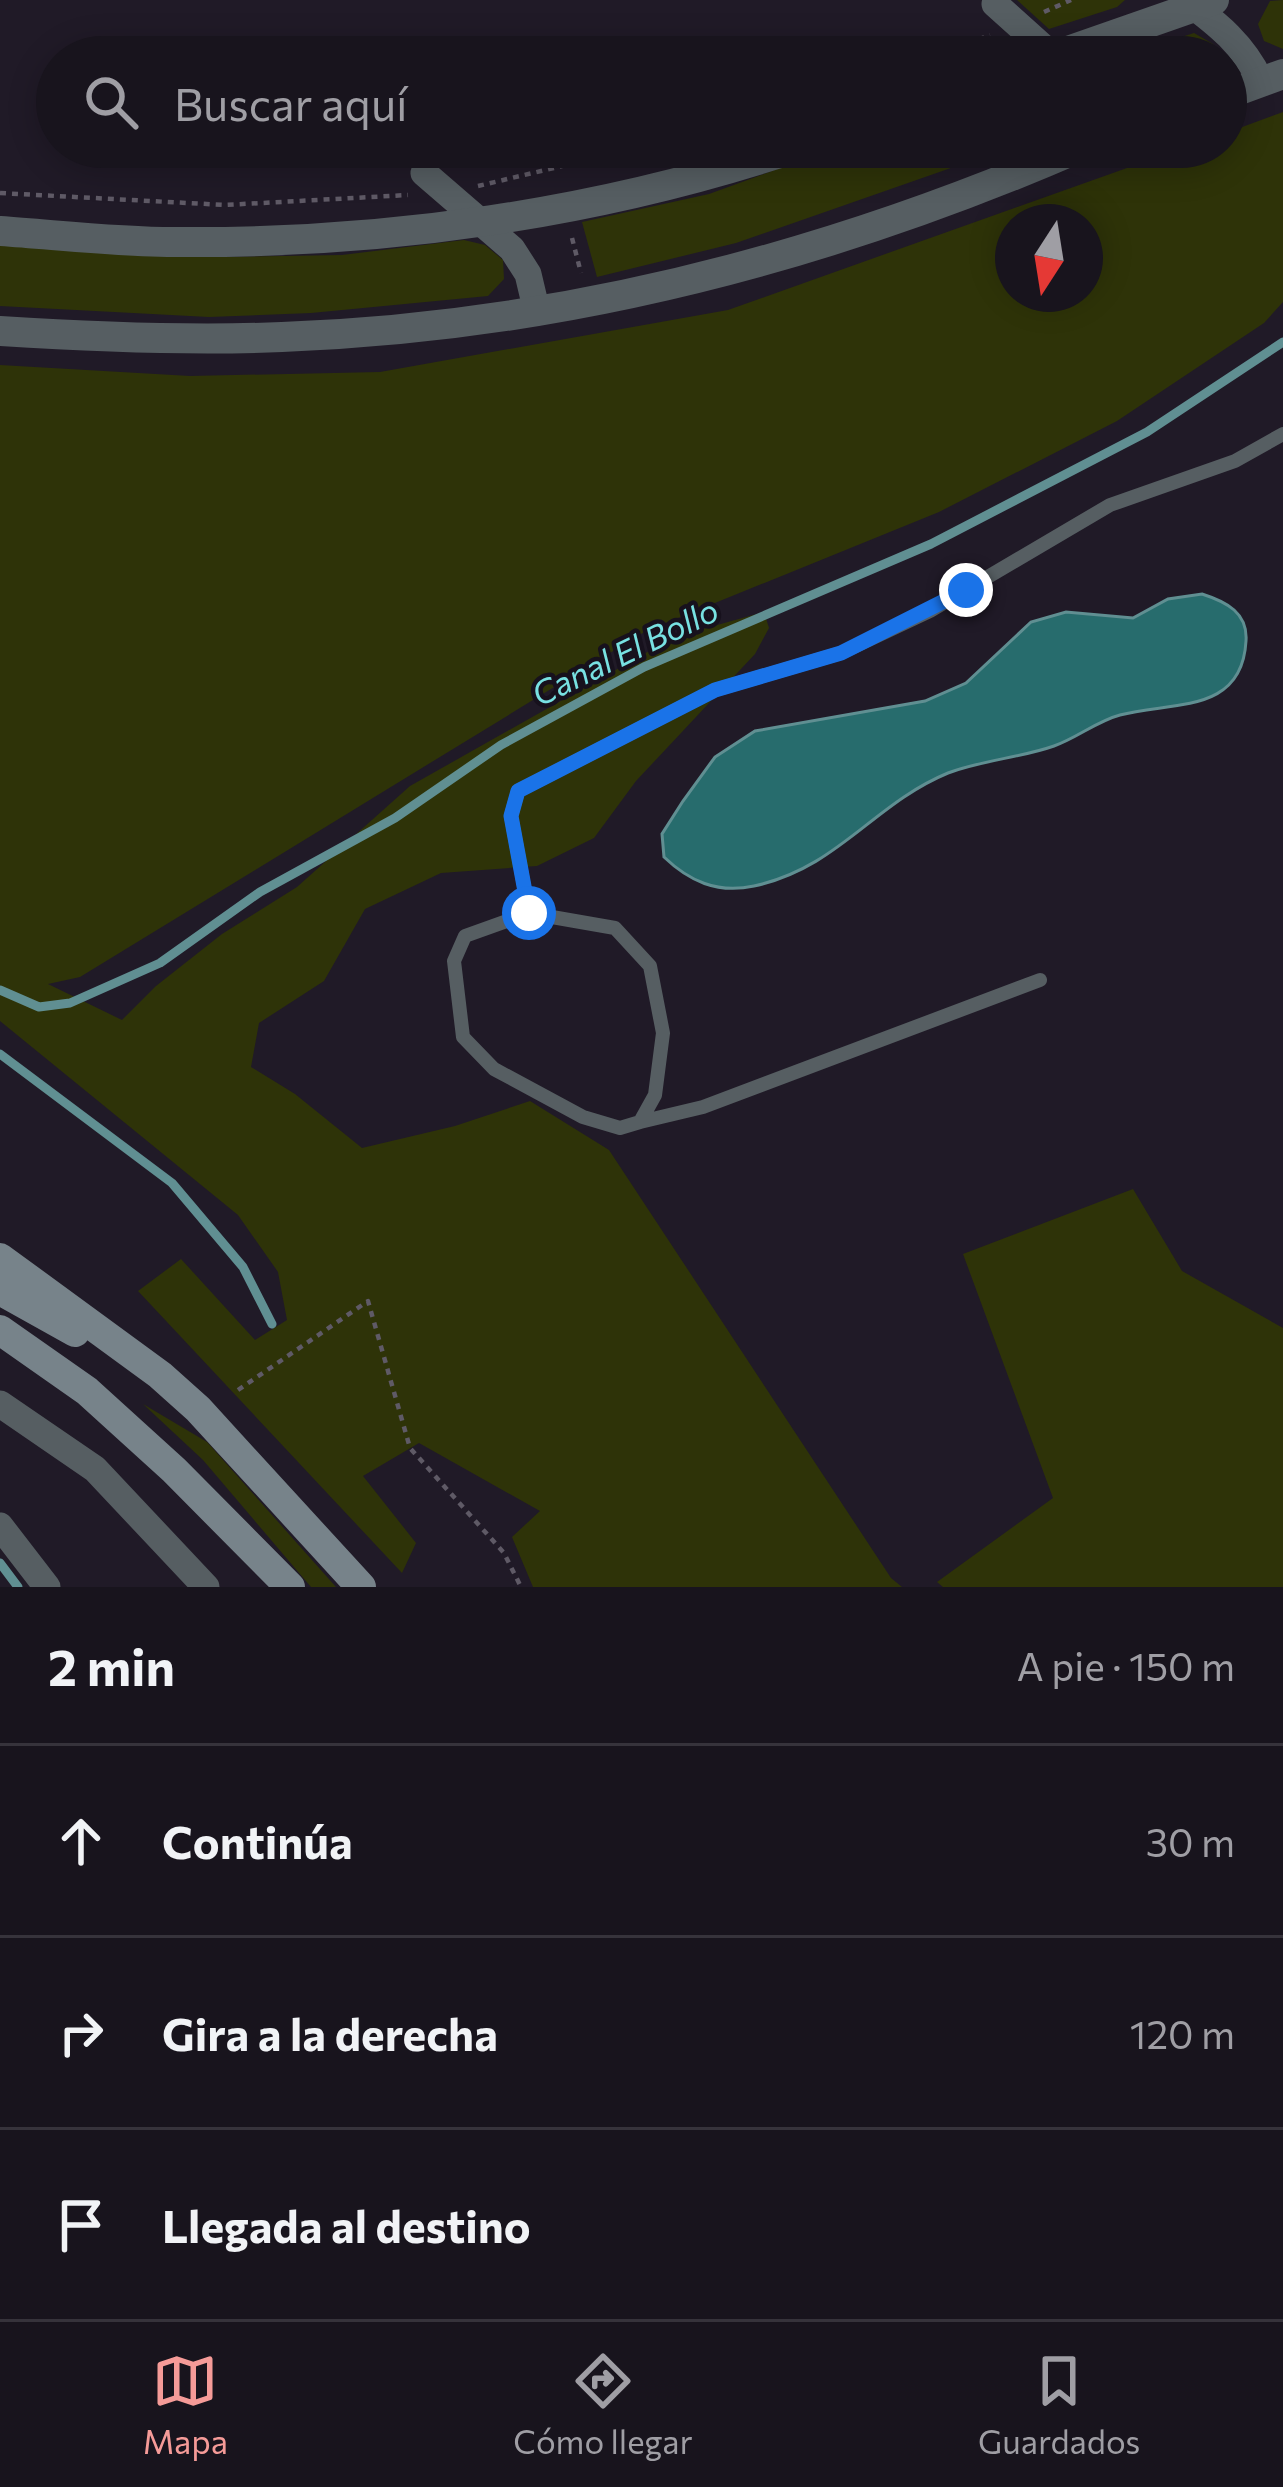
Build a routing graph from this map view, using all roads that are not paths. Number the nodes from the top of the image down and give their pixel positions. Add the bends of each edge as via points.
1 (1198, 2) edge
2 (995, 4) dead end
3 (1030, 36) edge
4 (1108, 36) edge
5 (1232, 36) edge
6 (1247, 54) edge
7 (1272, 78) edge
8 (722, 168) edge
9 (1030, 168) edge
10 (424, 173) dead end
11 (481, 222) junction
12 (0, 231) edge
13 (537, 312) junction
14 (0, 331) edge
15 (1283, 434) edge
16 (529, 913) junction
17 (1040, 980) dead end
18 (640, 1121) junction
19 (0, 1258) edge
20 (0, 1290) edge
21 (0, 1330) edge
22 (160, 1375) junction
23 (0, 1404) edge
24 (0, 1526) edge
25 (47, 1587) edge
26 (206, 1587) edge
27 (290, 1587) edge
28 (361, 1587) edge

1 - 4 street
1 - 5 street
2 - 3 street
6 - 7 street
8 - 11 street
9 - 13 street via 822,245
10 - 11 street
11 - 12 street via 247,242
11 - 13 street via 528,274
13 - 14 street via 285,338
15 - 16 lane via 1235,461 1110,506 931,611 841,653 715,690 518,791 511,816
16 - 18 lane via 615,928 650,966 663,1033 656,1095
16 - 18 lane via 465,936 454,961 463,1037 494,1069 583,1117 620,1128
17 - 18 lane via 704,1107
19 - 22 main road
20 - 22 main road
21 - 27 main road via 87,1391
22 - 28 main road
23 - 26 street via 95,1469
24 - 25 street

